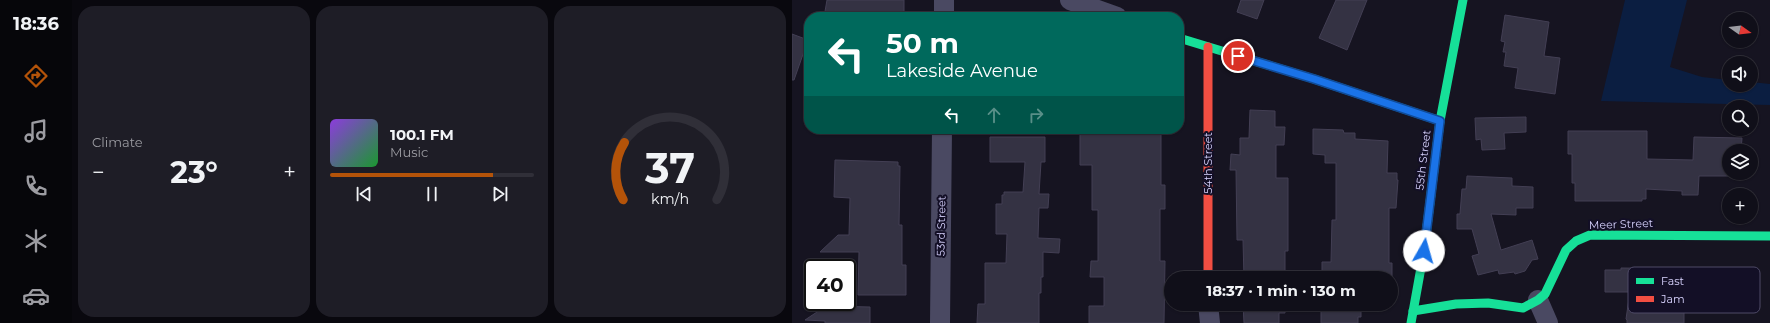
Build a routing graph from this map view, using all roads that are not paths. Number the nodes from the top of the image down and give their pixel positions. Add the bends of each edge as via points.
1 (944, 0) edge
2 (1070, 0) edge
3 (1463, 0) edge
4 (944, 12) edge
5 (1103, 12) edge
6 (1184, 40) edge
7 (1208, 47) junction
8 (1440, 121) junction
9 (942, 134) edge
10 (1770, 236) edge
11 (1208, 271) edge
12 (1538, 300) junction
13 (1209, 311) edge
14 (1413, 311) junction
15 (940, 323) edge
16 (1210, 323) edge
17 (1411, 323) edge
18 (1548, 323) edge

1 - 4 street
2 - 5 street
3 - 8 street, 55th Street
6 - 7 street
7 - 8 street
7 - 11 street, 54th Street
8 - 14 street, 55th Street via 1424,251
9 - 15 street, 53rd Street
10 - 12 street, Meer Street via 1590,235 1576,241 1566,250 1545,294
12 - 14 street via 1523,308 1456,304
12 - 18 street
13 - 16 street
14 - 17 street, 55th Street

